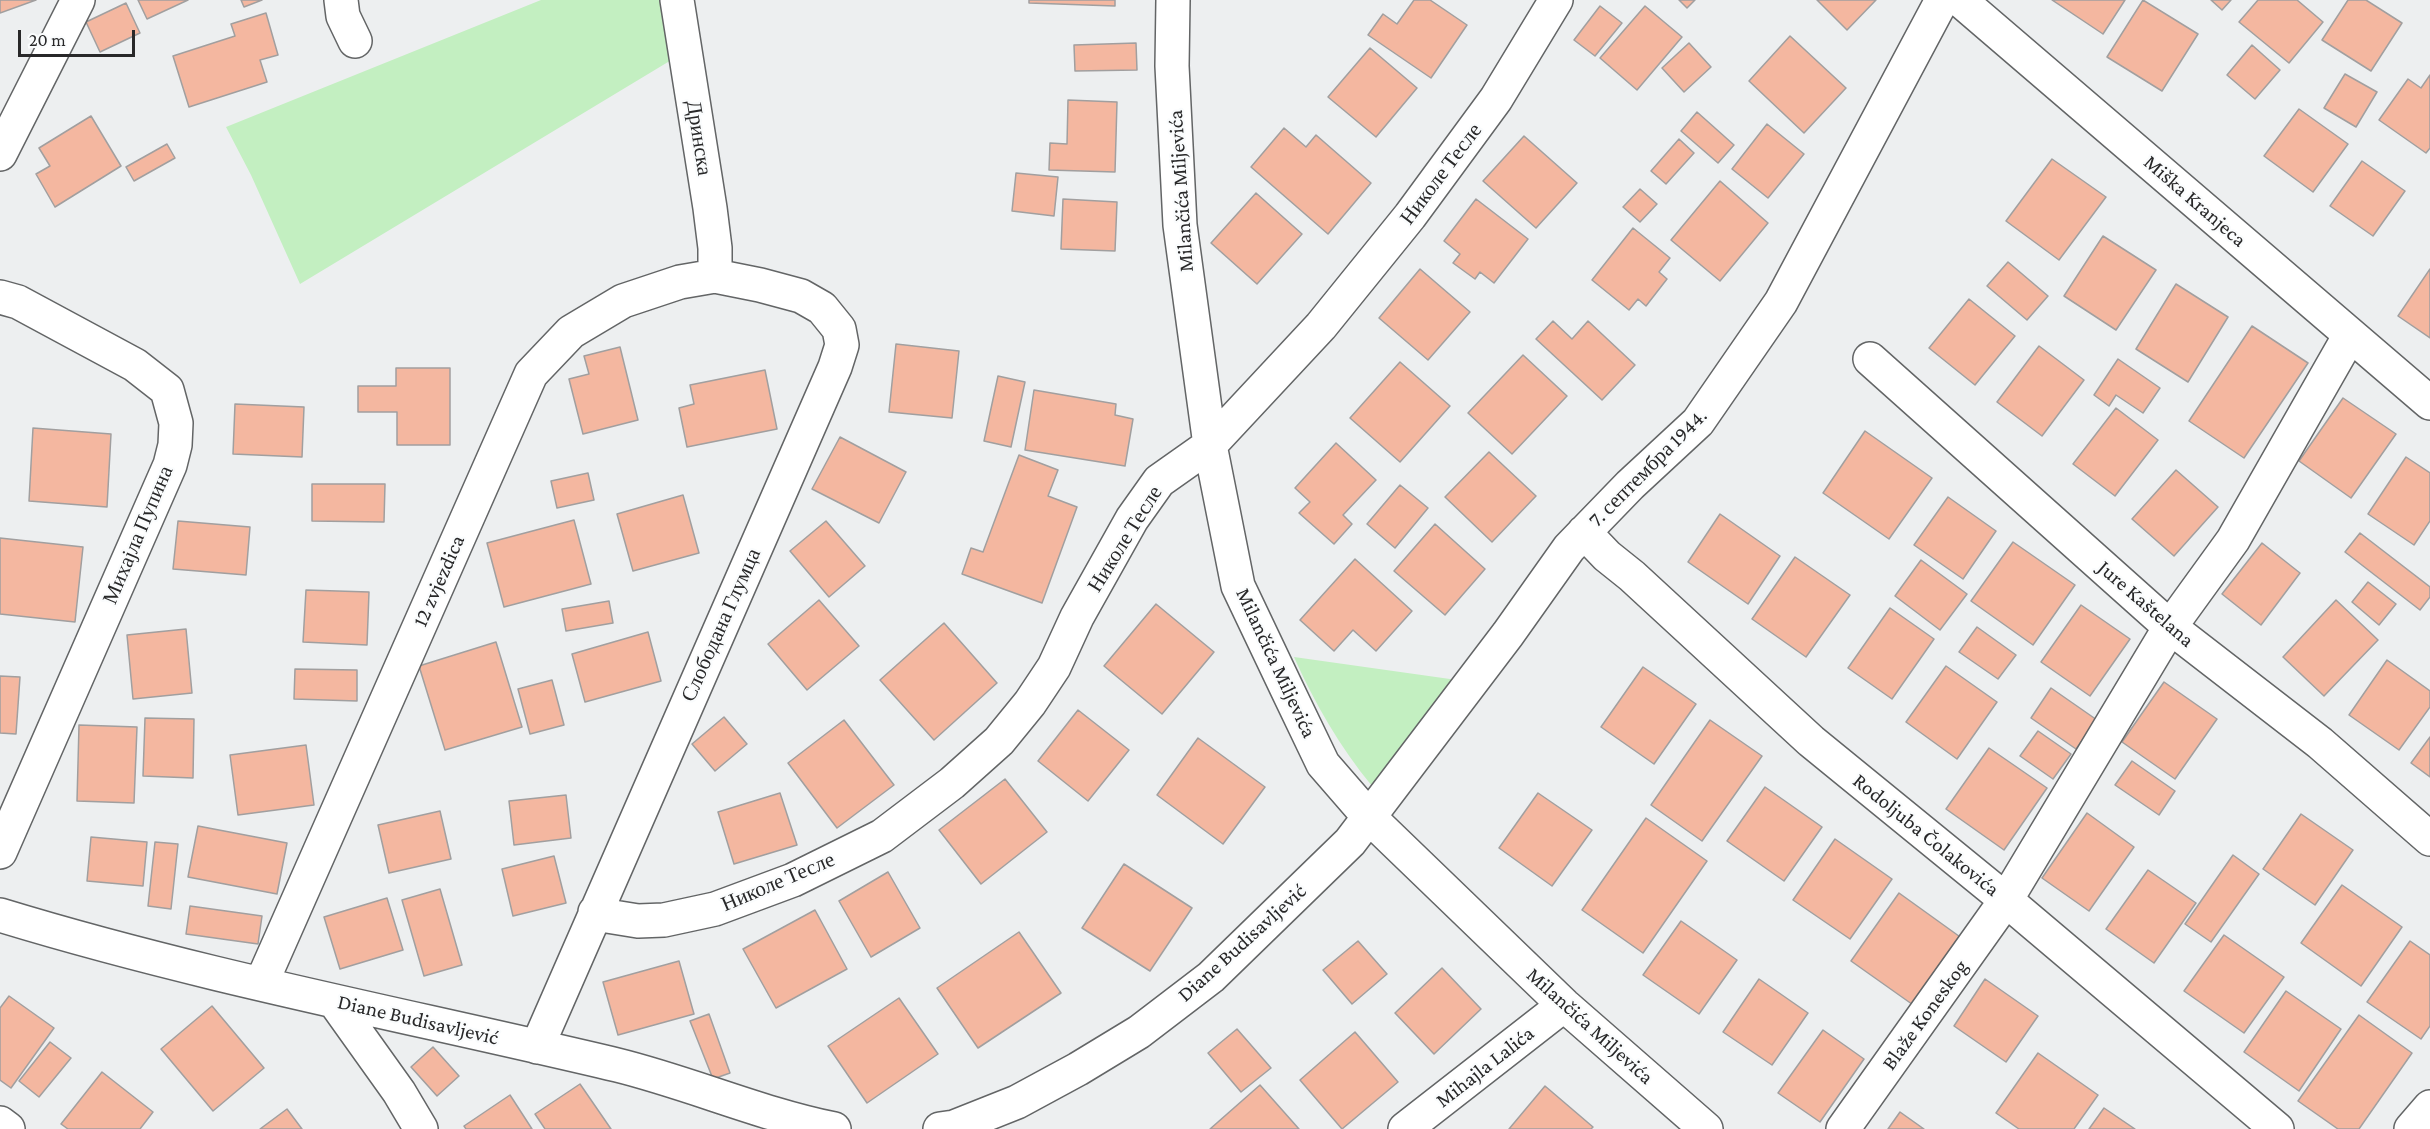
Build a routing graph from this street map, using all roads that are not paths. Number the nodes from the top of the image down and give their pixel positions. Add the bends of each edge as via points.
1 (78, 0) edge
2 (341, 0) edge
3 (677, 0) edge
4 (1173, 0) edge
5 (1556, 0) edge
6 (1942, 0) edge
7 (1960, 0) edge
8 (355, 41) dead end
9 (0, 153) edge
10 (716, 276) junction
11 (0, 297) edge
12 (2350, 335) junction
13 (1870, 359) dead end
14 (2430, 403) edge
15 (1210, 445) junction
16 (1584, 532) junction
17 (2170, 627) junction
18 (1369, 817) junction
19 (2430, 839) edge
20 (0, 852) edge
21 (2006, 900) junction
22 (595, 912) junction
23 (0, 915) edge
24 (261, 984) junction
25 (334, 1001) junction
26 (1564, 1005) junction
27 (537, 1047) junction
28 (2430, 1107) edge
29 (0, 1123) edge
30 (783, 1123) edge
31 (8, 1129) edge
32 (421, 1129) edge
33 (834, 1129) edge
34 (940, 1129) edge
35 (1405, 1129) edge
36 (1706, 1129) edge
37 (1843, 1129) edge
38 (2277, 1129) edge
39 (2411, 1129) edge

1 - 9 street
2 - 8 street via 343,16
3 - 10 street, Дринска via 710,208
4 - 15 street, Milančića Miljevića via 1172,66 1180,225
5 - 15 street, Николе Тесле via 1496,99 1410,216 1321,326
6 - 16 street, 7. септембра 1944. via 1781,302 1698,422
7 - 12 street, Miška Kranjeca
10 - 22 street, Слободана Глумца via 801,296 822,308 838,329 842,345
10 - 24 street, 12 zvjezdica via 680,282 623,301 571,332 531,374
11 - 20 street, Михајла Пупина via 18,302 135,365 167,390 176,423 170,465
12 - 14 street, Miška Kranjeca
12 - 17 street, Blaže Koneskog via 2233,540
13 - 17 street, Jure Kaštelana
15 - 18 street, Milančića Miljevića via 1238,586 1323,764
15 - 22 street, Николе Тесле via 1159,481 1132,519 1054,667 1030,703 999,741 952,783 882,836 793,880 716,909 638,921
16 - 18 street, 7. септембра 1944.
16 - 21 street, Rodoljuba Čolakovića via 1811,741
17 - 19 street, Jure Kaštelana via 2320,743
17 - 21 street, Blaže Koneskog
18 - 26 street, Milančića Miljevića
18 - 34 street, Diane Budisavljević via 1350,842 1211,977 1139,1032 1017,1102
21 - 37 street, Blaže Koneskog
21 - 38 street, Rodoljuba Čolakovića
22 - 27 street, Слободана Глумца
23 - 24 street, Diane Budisavljević
24 - 25 street, Diane Budisavljević
25 - 27 street, Diane Budisavljević
25 - 32 street
26 - 35 street, Mihajla Lalića
26 - 36 street, Milančića Miljevića
27 - 30 street, Diane Budisavljević via 620,1066
28 - 39 street
29 - 31 street
30 - 33 street, Diane Budisavljević

